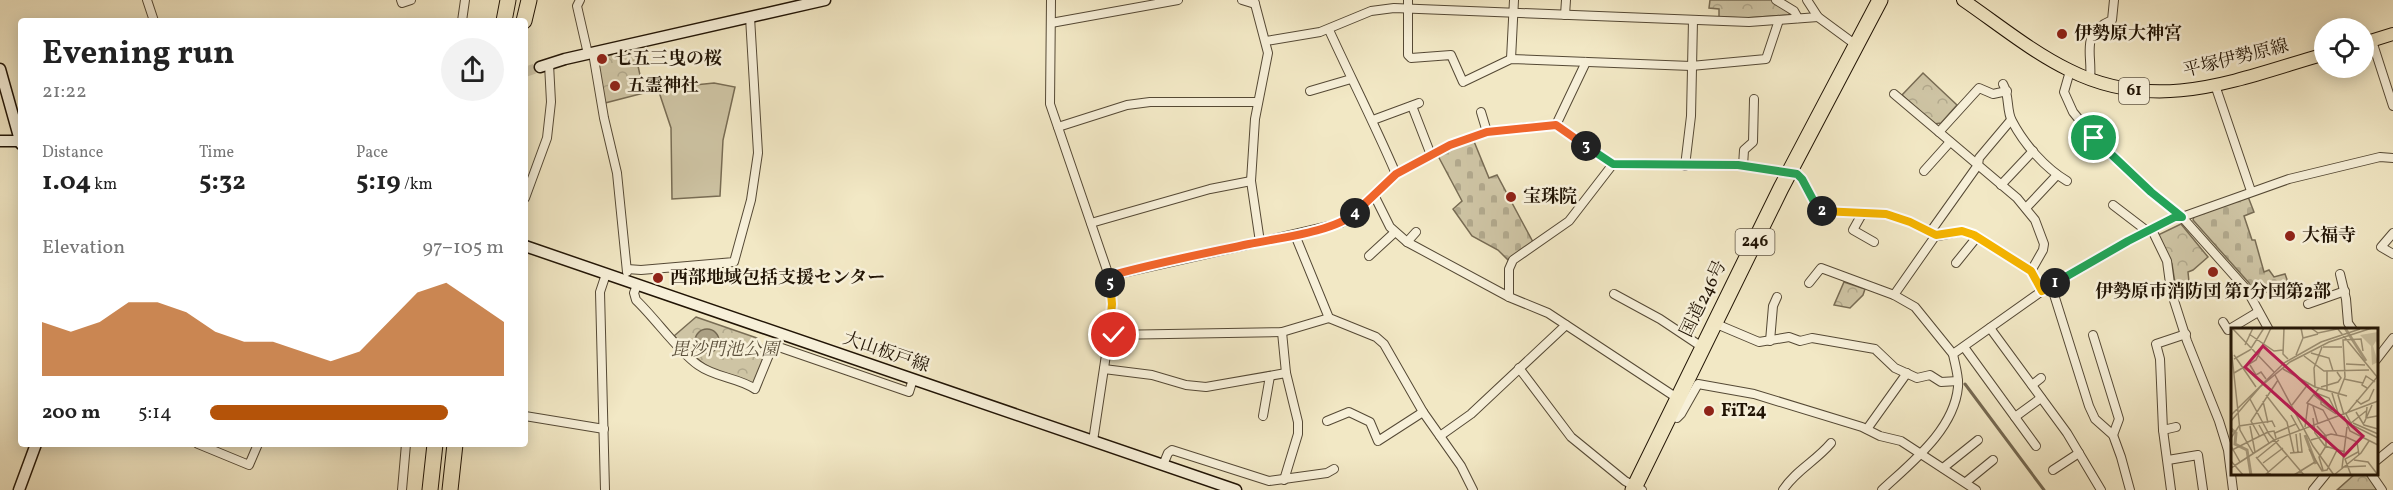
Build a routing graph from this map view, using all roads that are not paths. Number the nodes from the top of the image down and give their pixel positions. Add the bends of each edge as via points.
1 (147, 0) edge
2 (401, 0) edge
3 (411, 0) edge
4 (465, 0) edge
5 (508, 0) edge
6 (529, 0) edge
7 (580, 0) edge
8 (825, 0) edge
9 (1051, 0) edge
10 (1178, 0) edge
11 (1242, 0) edge
12 (1514, 0) edge
13 (1566, 0) edge
14 (1776, 0) edge
15 (1807, 0) edge
16 (1880, 0) edge
17 (1963, 0) edge
18 (2114, 0) edge
19 (1255, 2) edge
20 (788, 4) edge
21 (1408, 4) edge
22 (1514, 12) junction
23 (1565, 15) junction
24 (750, 17) junction
25 (1818, 17) junction
26 (153, 18) edge
27 (462, 18) edge
28 (505, 18) edge
29 (525, 18) edge
30 (1798, 18) junction
31 (1693, 20) junction
32 (1779, 20) junction
33 (1051, 23) junction
34 (1329, 30) junction
35 (2393, 34) edge
36 (2374, 40) edge
37 (1266, 41) junction
38 (1856, 45) junction
39 (590, 53) junction
40 (2314, 57) edge
41 (2374, 57) edge
42 (1511, 59) junction
43 (1586, 62) junction
44 (544, 65) joint
45 (1691, 66) junction
46 (0, 69) edge
47 (2070, 71) junction
48 (1351, 79) junction
49 (2090, 80) junction
50 (2215, 85) junction
51 (1310, 90) dead end
52 (1894, 94) dead end
53 (1754, 99) dead end
54 (1258, 102) junction
55 (2393, 106) edge
56 (1481, 112) dead end
57 (1373, 120) junction
58 (2011, 120) junction
59 (1556, 125) junction
60 (1058, 127) junction
61 (18, 132) edge
62 (1487, 132) junction
63 (1939, 132) junction
64 (0, 141) edge
65 (18, 142) edge
66 (1950, 142) junction
67 (2033, 151) junction
68 (1431, 155) junction
69 (2393, 158) edge
70 (1613, 164) junction
71 (1978, 165) junction
72 (1685, 166) junction
73 (1743, 166) junction
74 (1924, 171) dead end
75 (1790, 172) junction
76 (1396, 174) junction
77 (2057, 175) junction
78 (1251, 181) junction
79 (2067, 181) dead end
80 (2001, 185) junction
81 (528, 190) edge
82 (2251, 190) junction
83 (1374, 195) junction
84 (2113, 205) dead end
85 (2026, 208) junction
86 (1862, 214) junction
87 (2182, 217) junction
88 (1091, 223) junction
89 (2150, 230) junction
90 (1416, 232) dead end
91 (1395, 233) junction
92 (1934, 233) junction
93 (2393, 233) edge
94 (1295, 235) junction
95 (1977, 237) junction
96 (1260, 242) junction
97 (1407, 242) junction
98 (1874, 242) dead end
99 (528, 247) edge
100 (2393, 255) edge
101 (1369, 256) dead end
102 (1956, 263) dead end
103 (627, 268) junction
104 (2031, 271) junction
105 (606, 274) junction
106 (2340, 274) dead end
107 (1109, 276) junction
108 (632, 283) junction
109 (1809, 283) dead end
110 (2051, 285) junction
111 (2042, 291) junction
112 (2344, 291) junction
113 (1614, 294) dead end
114 (1894, 295) junction
115 (1509, 297) junction
116 (1777, 297) dead end
117 (2308, 304) dead end
118 (2258, 312) junction
119 (1329, 318) junction
120 (2223, 322) dead end
121 (1714, 323) junction
122 (1566, 325) junction
123 (1990, 328) junction
124 (2238, 328) edge
125 (2268, 328) edge
126 (2351, 328) edge
127 (1282, 332) junction
128 (2186, 334) junction
129 (2230, 334) edge
130 (1109, 335) junction
131 (2093, 335) dead end
132 (1770, 341) junction
133 (2392, 342) edge
134 (2156, 344) junction
135 (1702, 347) junction
136 (1964, 347) junction
137 (2145, 348) dead end
138 (2020, 349) dead end
139 (1953, 354) junction
140 (2011, 356) junction
141 (2378, 358) edge
142 (1104, 369) junction
143 (1519, 369) junction
144 (1286, 373) junction
145 (1907, 373) junction
146 (1270, 376) junction
147 (2041, 378) dead end
148 (913, 380) junction
149 (1958, 381) junction
150 (2032, 385) junction
151 (1677, 398) junction
152 (2041, 398) junction
153 (1423, 412) junction
154 (1670, 415) junction
155 (528, 416) edge
156 (1263, 416) dead end
157 (2015, 417) junction
158 (1327, 421) dead end
159 (2176, 427) dead end
160 (604, 429) junction
161 (1867, 429) junction
162 (2163, 430) junction
163 (2113, 435) junction
164 (1440, 436) junction
165 (1975, 440) dead end
166 (1093, 441) junction
167 (1831, 443) dead end
168 (2036, 446) dead end
169 (35, 447) edge
170 (205, 447) edge
171 (257, 447) edge
172 (406, 447) edge
173 (435, 447) edge
174 (455, 447) edge
175 (2393, 447) edge
176 (2079, 453) junction
177 (1921, 454) junction
178 (2378, 459) edge
179 (2168, 460) junction
180 (1163, 465) junction
181 (1990, 465) dead end
182 (1943, 468) junction
183 (1334, 469) dead end
184 (2053, 470) dead end
185 (2231, 474) edge
186 (2231, 475) edge
187 (2325, 475) edge
188 (2373, 475) edge
189 (1284, 480) junction
190 (1966, 482) junction
191 (1232, 489) edge
192 (1637, 489) edge
193 (19, 490) edge
194 (402, 490) edge
195 (430, 490) edge
196 (450, 490) edge
197 (605, 490) edge
198 (1473, 490) edge
199 (1783, 490) edge
200 (1882, 490) edge
201 (1976, 490) edge
202 (2101, 490) edge
203 (2130, 490) edge
204 (2174, 490) edge
205 (2203, 490) edge
206 (2233, 490) edge
207 (2313, 490) edge
208 (2382, 490) edge

1 - 26 street
2 - 3 street
4 - 27 street
5 - 28 highway
6 - 29 highway
7 - 39 street via 577,6
8 - 20 main road
9 - 33 street
10 - 33 street
11 - 19 street
12 - 22 street
13 - 23 street
14 - 30 street
15 - 25 street
16 - 38 highway, 国道246号 / 246
17 - 47 main road, 平塚伊勢原線 / 61
18 - 49 street via 2112,20 2096,28 2090,40
19 - 37 street
20 - 24 main road
21 - 22 street
21 - 34 street via 1371,11
21 - 42 street via 1408,55 1412,58 1450,55 1463,82
22 - 23 street
22 - 42 street
23 - 31 street
24 - 39 main road
24 - 103 street via 758,153 751,200 734,262
25 - 30 street
25 - 38 street
30 - 32 street
31 - 32 street
31 - 45 street
32 - 45 street via 1766,59
33 - 60 street via 1050,104
34 - 37 street
34 - 48 street
35 - 36 main road
37 - 54 street via 1268,53
38 - 75 highway, 国道246号 / 246
39 - 44 main road
39 - 103 street via 617,173
40 - 50 main road, 平塚伊勢原線 / 61
41 - 55 street
42 - 43 street
43 - 45 street
43 - 59 street
44 - 81 street via 551,102 547,138
45 - 72 street
46 - 61 main road
47 - 49 main road, 平塚伊勢原線 / 61
47 - 87 street via 2064,92 2082,124
48 - 51 street
48 - 57 street
49 - 50 main road, 平塚伊勢原線 / 61 via 2151,92 2181,92
50 - 82 street
52 - 63 street
53 - 73 street via 1753,142 1744,150
54 - 60 street via 1150,102 1127,105
54 - 78 street
56 - 62 street
57 - 68 street via 1415,104
57 - 76 street
58 - 63 street via 2005,88 1993,94 1979,88
58 - 67 street
58 - 71 street via 1979,158
59 - 62 street
59 - 70 street
60 - 88 street
62 - 68 street
63 - 66 street
64 - 65 main road
66 - 71 street
66 - 74 street
67 - 77 street
67 - 80 street
68 - 76 street
69 - 82 street via 2380,157 2325,169
70 - 72 street
70 - 115 street via 1569,222 1513,260 1509,269
71 - 80 street
71 - 92 street
72 - 73 street
73 - 75 street
75 - 86 street via 1802,179 1819,211
75 - 121 highway, 国道246号 / 246
76 - 83 street
77 - 79 street
77 - 85 street
78 - 88 street
78 - 96 street
80 - 85 street
82 - 87 street
83 - 91 street
83 - 94 street via 1341,223
84 - 89 street
85 - 104 street via 2035,219 2044,244
86 - 92 street via 1886,214
86 - 98 street via 1853,230
87 - 89 street
87 - 118 street via 2247,290
88 - 107 street
89 - 110 street
89 - 128 street via 2167,261 2171,291
90 - 97 street
91 - 97 street
91 - 101 street
92 - 95 street via 1962,231
92 - 114 street
93 - 100 street via 2381,247
94 - 96 street
94 - 119 street
95 - 102 street
95 - 104 street
96 - 107 street
97 - 115 street
99 - 105 main road, 大山板戸線
103 - 108 street
104 - 111 street
105 - 108 main road, 大山板戸線
105 - 160 street via 600,292
106 - 112 street
107 - 130 street
108 - 148 main road, 大山板戸線
108 - 148 street via 636,300 698,365 755,389 773,345 909,392
109 - 114 street via 1821,268
110 - 111 street
110 - 163 street via 2089,406 2095,419
111 - 123 street
112 - 117 street
112 - 126 street
113 - 135 street
114 - 139 street via 1915,307
115 - 122 street
116 - 132 street
118 - 124 street
118 - 125 street
119 - 127 street
119 - 153 street via 1384,344
120 - 129 street
121 - 132 street via 1759,342
121 - 135 highway, 国道246号 / 246
122 - 143 street
122 - 151 street
123 - 136 street
123 - 140 street
127 - 130 street
127 - 144 street
128 - 134 street
128 - 185 street via 2228,450
130 - 142 street
131 - 163 street via 2120,419
132 - 145 street via 1812,338 1875,349 1895,368
133 - 141 street
134 - 137 street
134 - 162 street via 2162,376
135 - 151 highway, 国道246号 / 246
136 - 139 street
136 - 157 street
138 - 140 street
139 - 149 street
140 - 150 street
142 - 146 street via 1206,387
142 - 166 street
143 - 164 street via 1471,414
143 - 192 street via 1571,437
144 - 146 street
144 - 189 street via 1298,434
145 - 149 street via 1917,378 1930,375 1941,382
145 - 161 street
146 - 156 street
147 - 150 street
148 - 166 main road, 大山板戸線
149 - 177 street via 1955,400 1944,424
150 - 152 street
151 - 154 highway, 国道246号 / 246
152 - 157 street
152 - 176 street
153 - 158 street via 1375,443 1370,422 1349,412 1338,420
153 - 164 street
154 - 161 street via 1677,418 1681,414 1698,384 1755,394
154 - 192 highway, 国道246号 / 246
155 - 160 street
157 - 168 street
159 - 162 street
160 - 197 street
161 - 177 street via 1901,441
162 - 179 street
163 - 203 street
164 - 198 street
165 - 182 street
166 - 180 main road, 大山板戸線
167 - 199 street
169 - 193 main road
170 - 171 street via 249,465
172 - 194 street
173 - 195 highway
174 - 196 highway
175 - 178 street
176 - 184 street
176 - 202 street
177 - 182 street
177 - 200 street
179 - 204 street
179 - 205 street via 2198,455
180 - 189 street via 1172,450 1258,479
180 - 191 main road, 大山板戸線
181 - 190 street
182 - 190 street
183 - 189 street
186 - 206 street
187 - 207 street
188 - 208 street
190 - 201 street

